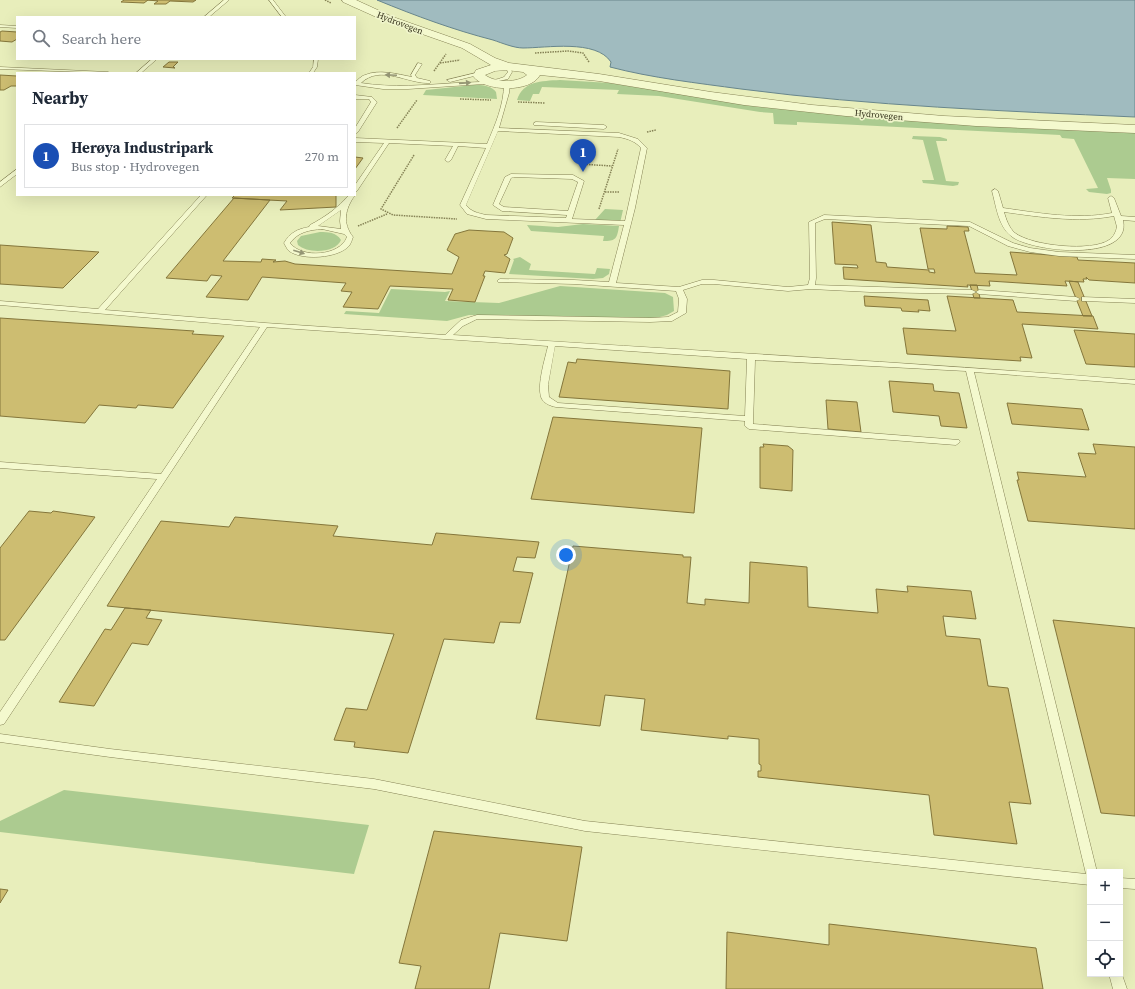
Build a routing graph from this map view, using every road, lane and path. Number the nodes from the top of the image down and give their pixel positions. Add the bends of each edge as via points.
1 (227, 0) edge
2 (271, 0) edge
3 (347, 0) edge
4 (207, 16) edge
5 (283, 16) edge
6 (0, 26) edge
7 (16, 27) edge
8 (455, 43) junction
9 (444, 51) dead end
10 (529, 54) dead end
11 (154, 60) edge
12 (316, 60) edge
13 (420, 64) dead end
14 (590, 65) dead end
15 (507, 66) junction
16 (0, 68) edge
17 (378, 68) dead end
18 (86, 72) edge
19 (139, 72) edge
20 (312, 72) edge
21 (433, 74) dead end
22 (528, 75) junction
23 (368, 76) junction
24 (483, 76) junction
25 (415, 78) junction
26 (428, 82) junction
27 (356, 84) edge
28 (507, 84) junction
29 (356, 97) edge
30 (418, 97) dead end
31 (536, 124) dead end
32 (604, 127) dead end
33 (495, 129) junction
34 (1135, 129) edge
35 (356, 130) edge
36 (656, 130) dead end
37 (627, 137) junction
38 (356, 140) edge
39 (388, 142) junction
40 (456, 145) junction
41 (489, 146) junction
42 (448, 160) dead end
43 (16, 172) edge
44 (0, 185) edge
45 (356, 189) edge
46 (995, 191) dead end
47 (203, 196) edge
48 (351, 196) edge
49 (1111, 198) dead end
50 (346, 203) junction
51 (1000, 209) junction
52 (387, 213) dead end
53 (571, 213) junction
54 (1118, 216) junction
55 (1135, 218) edge
56 (568, 221) junction
57 (595, 223) junction
58 (627, 223) junction
59 (306, 230) junction
60 (345, 232) junction
61 (1135, 257) edge
62 (500, 281) dead end
63 (612, 285) junction
64 (811, 287) junction
65 (679, 289) junction
66 (1076, 299) dead end
67 (1084, 299) dead end
68 (1135, 302) edge
69 (0, 303) edge
70 (100, 311) junction
71 (265, 325) junction
72 (447, 337) junction
73 (552, 344) junction
74 (751, 357) junction
75 (970, 369) junction
76 (1135, 382) edge
77 (750, 419) junction
78 (956, 442) dead end
79 (0, 465) edge
80 (163, 477) junction
81 (0, 722) edge
82 (0, 738) edge
83 (1090, 869) edge
84 (1087, 880) edge
85 (1123, 883) edge
86 (1135, 884) edge
87 (1117, 977) edge
88 (1120, 989) edge

1 - 4 lane
2 - 5 lane
3 - 8 street, Hydrovegen via 389,19
6 - 7 lane
8 - 15 street, Hydrovegen
8 - 24 street, Hydrovegen via 476,58
9 - 21 path via 446,54
10 - 14 path via 574,51 584,54
11 - 19 lane
12 - 20 lane via 316,67
13 - 25 lane via 414,72
15 - 22 street
15 - 24 street via 492,68
16 - 18 lane
17 - 23 lane
22 - 28 street
22 - 34 street, Hydrovegen via 626,83 735,100 840,112
25 -> 23 lane
23 - 27 lane
24 - 26 lane
27 -> 24 lane via 374,88 400,88
24 - 28 street
25 - 26 lane
26 - 27 lane
28 - 33 lane via 506,101
29 - 35 lane via 374,100
30 - 39 path
31 - 32 lane
33 - 37 lane
33 - 41 lane
36 - 37 path
37 - 57 path via 620,140
37 - 58 lane via 638,141 644,148
38 - 39 lane
39 - 40 lane
39 - 45 lane
40 - 41 lane
40 - 42 lane
41 - 56 lane via 464,205 465,210 486,217
43 - 44 lane
46 - 51 lane
47 - 70 lane
48 - 50 lane
49 - 54 lane
50 - 59 lane
50 - 60 lane via 343,219
51 - 54 lane via 1080,218
51 - 54 lane via 1008,230 1019,239 1033,244 1064,247 1090,246 1112,241 1121,225
52 - 60 path
53 - 53 lane via 581,180 573,177 513,175 508,177 496,205 502,209
53 - 56 lane
54 - 55 lane
56 - 57 lane
57 - 58 lane
58 - 63 lane
59 - 60 lane via 326,228
59 -> 60 lane via 289,238 288,247 294,252 329,253 346,246 350,241
61 - 64 lane via 1026,249 1014,246 970,224 824,217 812,222
62 - 63 lane
63 - 65 lane
64 - 65 lane via 782,289 702,282
64 - 66 lane via 976,292
65 - 72 lane via 683,299 682,313 668,319 477,317 458,324
67 - 68 lane
69 - 70 lane
70 - 71 lane
71 - 72 lane
71 - 80 lane
72 - 73 lane
73 - 74 lane
73 - 77 lane via 544,392 548,401 583,408
74 - 75 lane
74 - 77 lane
75 - 76 lane
75 - 83 lane
77 - 78 lane via 750,426
79 - 80 lane
80 - 81 lane
82 - 84 lane via 374,784 585,826
85 - 86 lane
87 - 88 lane

